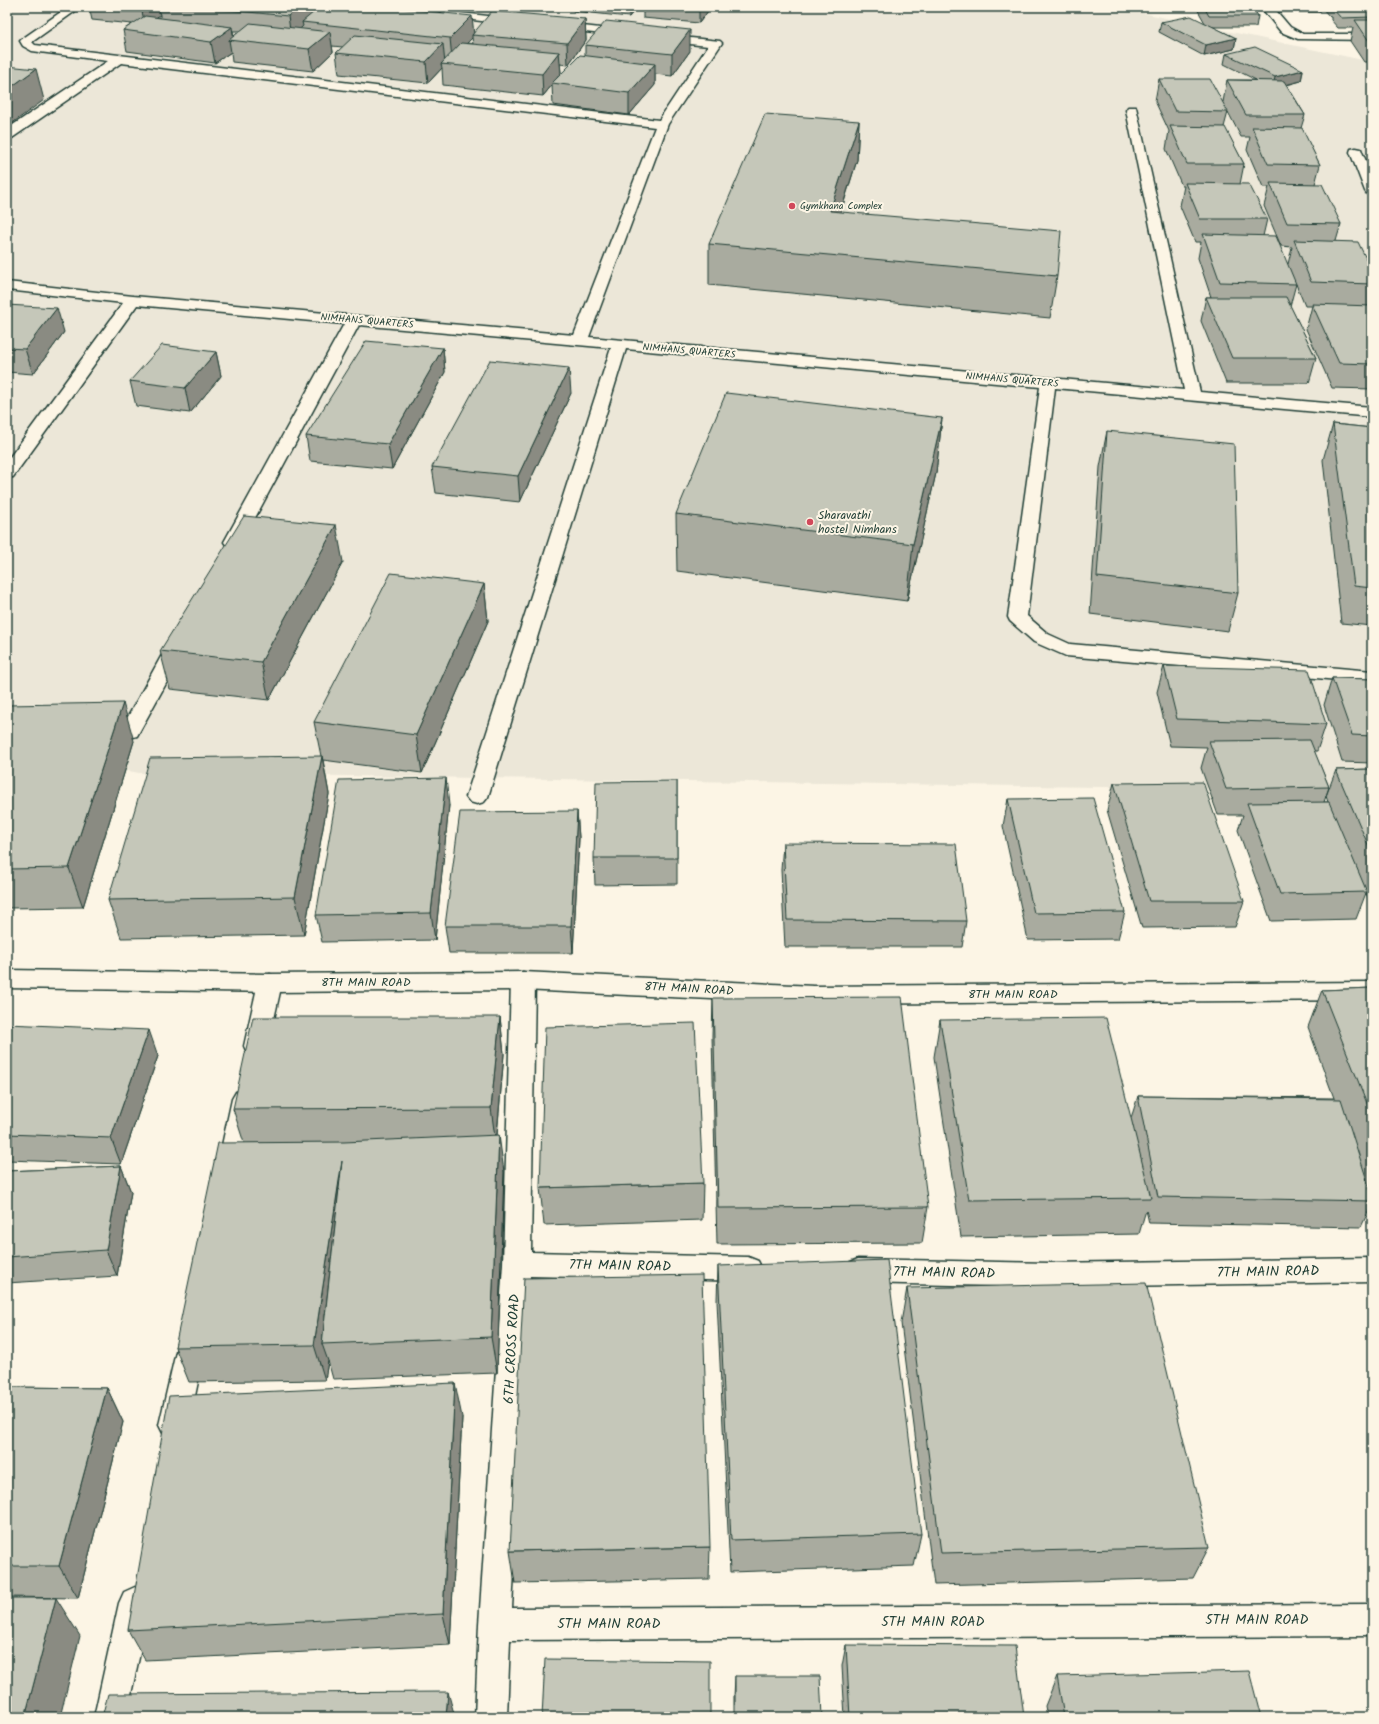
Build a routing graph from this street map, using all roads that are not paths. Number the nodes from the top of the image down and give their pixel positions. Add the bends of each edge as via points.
1 (75, 7) edge
2 (1267, 7) edge
3 (432, 13) edge
4 (526, 23) edge
5 (542, 25) edge
6 (637, 35) edge
7 (653, 37) edge
8 (1372, 37) edge
9 (119, 59) junction
10 (42, 96) dead end
11 (63, 98) junction
12 (1132, 110) dead end
13 (662, 124) junction
14 (7, 135) edge
15 (1356, 152) dead end
16 (1372, 190) edge
17 (7, 286) edge
18 (133, 300) junction
19 (354, 320) junction
20 (580, 341) junction
21 (620, 345) junction
22 (1048, 383) junction
23 (1193, 396) junction
24 (1372, 412) edge
25 (7, 473) edge
26 (225, 557) edge
27 (187, 627) edge
28 (1372, 677) edge
29 (84, 727) edge
30 (477, 797) dead end
31 (7, 979) edge
32 (523, 981) junction
33 (270, 983) junction
34 (1372, 991) edge
35 (224, 1194) edge
36 (517, 1264) junction
37 (771, 1269) edge
38 (835, 1270) edge
39 (1372, 1270) edge
40 (197, 1319) edge
41 (168, 1451) edge
42 (141, 1576) edge
43 (1372, 1620) edge
44 (495, 1624) junction
45 (110, 1717) edge
46 (491, 1717) edge

1 - 9 street via 26,41 27,44 32,48
2 - 8 street via 1284,30 1292,35
3 - 4 street
5 - 6 street
7 - 13 street via 716,43
9 - 11 street
9 - 13 street
10 - 11 street
11 - 14 street
12 - 23 street
13 - 20 street
15 - 16 street
17 - 18 street, NIMHANS QUARTERS
18 - 19 street, NIMHANS QUARTERS
18 - 25 street
19 - 20 street, NIMHANS QUARTERS
19 - 26 street
20 - 21 street, NIMHANS QUARTERS
21 - 22 street, NIMHANS QUARTERS
21 - 30 street
22 - 23 street, NIMHANS QUARTERS
22 - 28 street via 1017,617 1041,638 1066,650
23 - 24 street, NIMHANS QUARTERS
27 - 29 street via 130,731
31 - 33 street, 8TH MAIN ROAD
32 - 33 street, 8TH MAIN ROAD
32 - 34 street, 8TH MAIN ROAD via 814,995
32 - 36 street, 6TH CROSS ROAD
33 - 35 street
36 - 37 street, 7TH MAIN ROAD
36 - 44 street, 6TH CROSS ROAD
38 - 39 street, 7TH MAIN ROAD via 1050,1275
40 - 41 street
42 - 45 street
43 - 44 street, 5TH MAIN ROAD
44 - 46 street, 6TH CROSS ROAD

